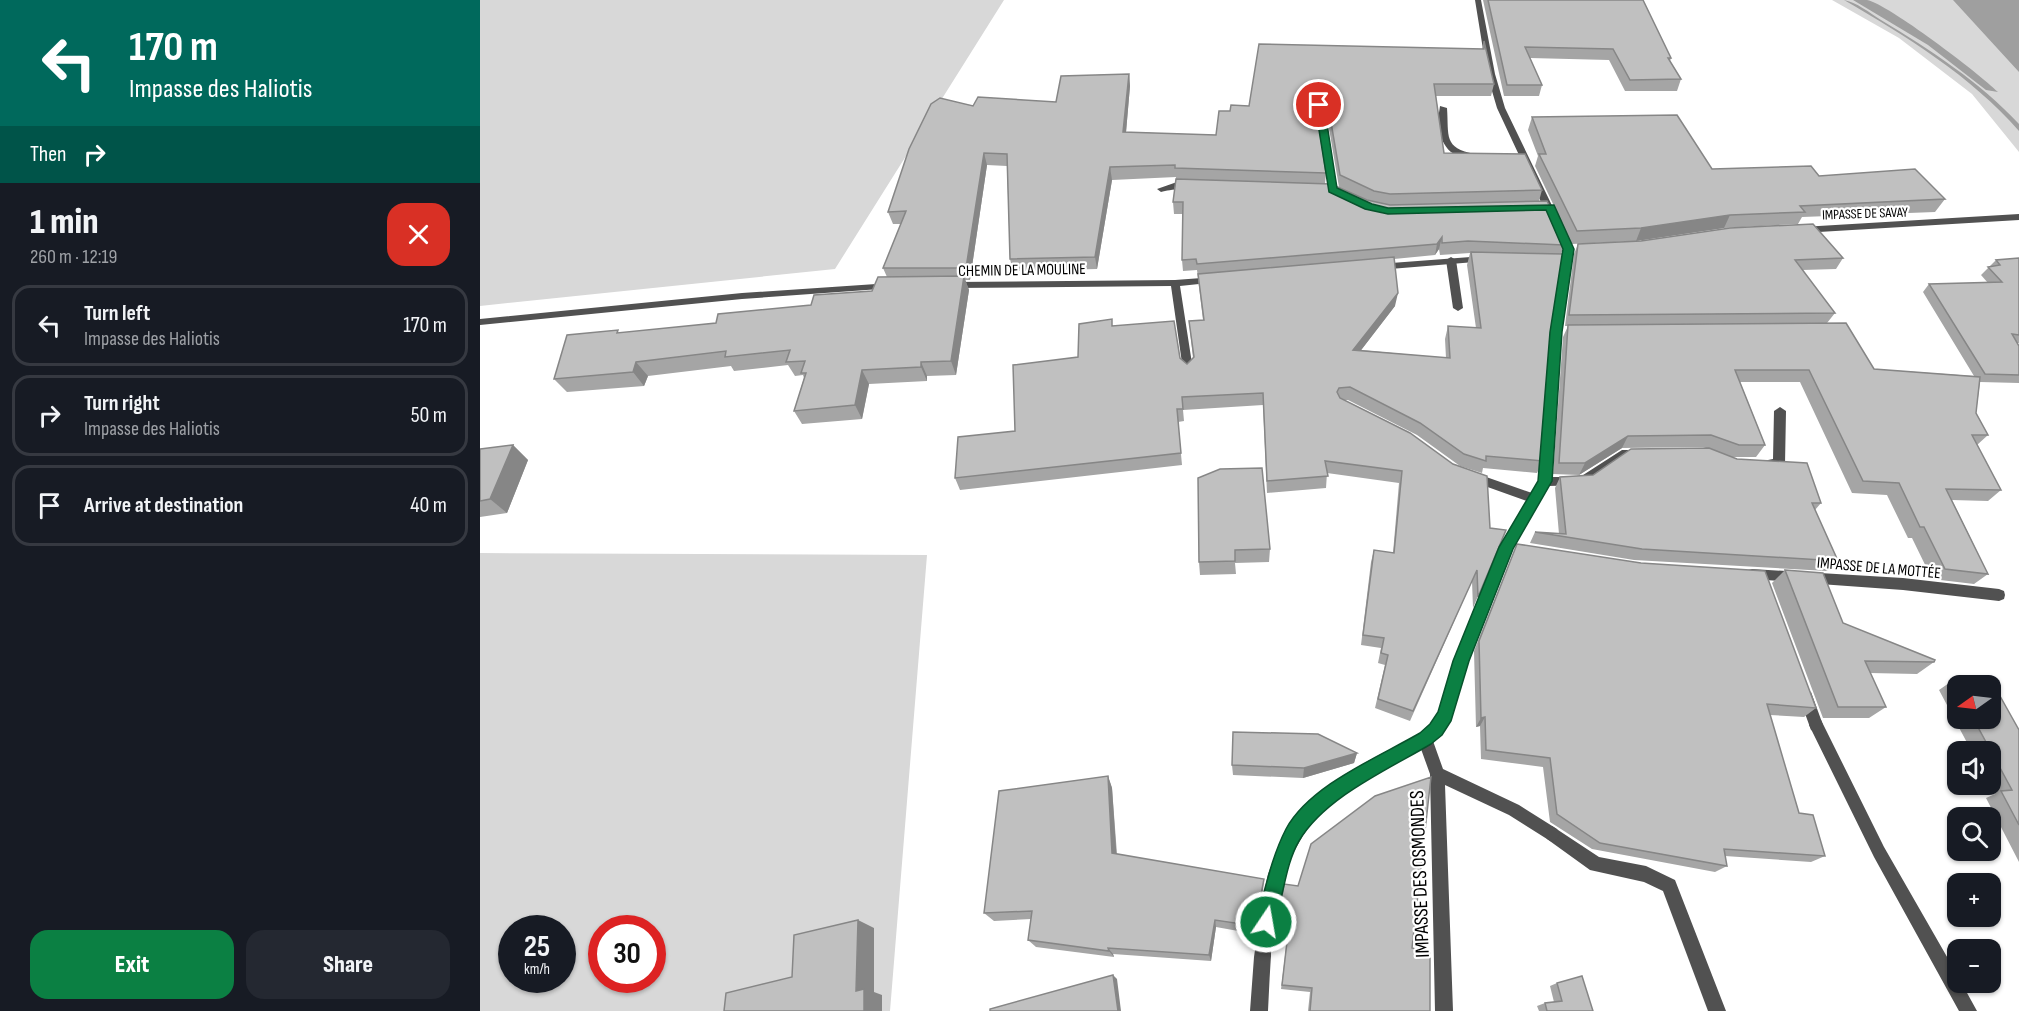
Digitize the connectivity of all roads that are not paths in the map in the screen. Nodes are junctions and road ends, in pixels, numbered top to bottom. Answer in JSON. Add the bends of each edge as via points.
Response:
{"nodes":[{"id":1,"x":1478,"y":0,"type":"edge"},
{"id":2,"x":1319,"y":105,"type":"edge"},
{"id":3,"x":1443,"y":108,"type":"dead end"},
{"id":4,"x":1482,"y":156,"type":"edge"},
{"id":5,"x":1514,"y":157,"type":"edge"},
{"id":6,"x":1524,"y":158,"type":"junction"},
{"id":7,"x":1199,"y":186,"type":"edge"},
{"id":8,"x":1161,"y":189,"type":"dead end"},
{"id":9,"x":1322,"y":190,"type":"edge"},
{"id":10,"x":1333,"y":190,"type":"junction"},
{"id":11,"x":1345,"y":194,"type":"edge"},
{"id":12,"x":1550,"y":207,"type":"junction"},
{"id":13,"x":1539,"y":208,"type":"edge"},
{"id":14,"x":2019,"y":217,"type":"edge"},
{"id":15,"x":1794,"y":230,"type":"edge"},
{"id":16,"x":1580,"y":248,"type":"edge"},
{"id":17,"x":1563,"y":257,"type":"junction"},
{"id":18,"x":1498,"y":259,"type":"edge"},
{"id":19,"x":1451,"y":260,"type":"junction"},
{"id":20,"x":1372,"y":267,"type":"edge"},
{"id":21,"x":1221,"y":279,"type":"edge"},
{"id":22,"x":1175,"y":283,"type":"junction"},
{"id":23,"x":942,"y":285,"type":"edge"},
{"id":24,"x":907,"y":286,"type":"edge"},
{"id":25,"x":1458,"y":308,"type":"dead end"},
{"id":26,"x":480,"y":322,"type":"edge"},
{"id":27,"x":1188,"y":370,"type":"edge"},
{"id":28,"x":1780,"y":411,"type":"dead end"},
{"id":29,"x":1645,"y":454,"type":"edge"},
{"id":30,"x":1759,"y":464,"type":"edge"},
{"id":31,"x":1465,"y":474,"type":"edge"},
{"id":32,"x":1545,"y":481,"type":"junction"},
{"id":33,"x":1536,"y":499,"type":"junction"},
{"id":34,"x":1737,"y":573,"type":"edge"},
{"id":35,"x":2000,"y":595,"type":"dead end"},
{"id":36,"x":1800,"y":682,"type":"edge"},
{"id":37,"x":1425,"y":739,"type":"junction"},
{"id":38,"x":1437,"y":774,"type":"junction"},
{"id":39,"x":1259,"y":1011,"type":"edge"},
{"id":40,"x":1444,"y":1011,"type":"edge"},
{"id":41,"x":1717,"y":1011,"type":"edge"},
{"id":42,"x":1968,"y":1011,"type":"edge"}],
"edges":[{"from":1,"to":6,"type":"street","via":[[1491,74]]},
{"from":2,"to":10,"type":"street"},
{"from":3,"to":4,"type":"street","via":[[1446,143],[1451,150],[1461,155]]},
{"from":5,"to":6,"type":"street"},
{"from":6,"to":12,"type":"street"},
{"from":7,"to":8,"type":"street"},
{"from":9,"to":10,"type":"street"},
{"from":10,"to":11,"type":"street"},
{"from":12,"to":13,"type":"street"},
{"from":12,"to":17,"type":"street"},
{"from":14,"to":15,"type":"street","name":"IMPASSE DE SAVAY"},
{"from":16,"to":17,"type":"street"},
{"from":17,"to":32,"type":"street","via":[[1562,332]]},
{"from":18,"to":19,"type":"street"},
{"from":19,"to":20,"type":"street"},
{"from":19,"to":25,"type":"street"},
{"from":21,"to":22,"type":"street","name":"CHEMIN DE LA MOULINE"},
{"from":22,"to":23,"type":"street","name":"CHEMIN DE LA MOULINE"},
{"from":22,"to":27,"type":"street"},
{"from":24,"to":26,"type":"street","via":[[742,296]]},
{"from":28,"to":30,"type":"street","via":[[1779,464]]},
{"from":29,"to":32,"type":"street","via":[[1622,454],[1582,482]]},
{"from":31,"to":33,"type":"street"},
{"from":32,"to":33,"type":"street"},
{"from":33,"to":37,"type":"street","via":[[1461,661],[1445,715]]},
{"from":34,"to":35,"type":"street","name":"IMPASSE DE LA MOTTÉE","via":[[1762,580],[1903,585]]},
{"from":36,"to":42,"type":"street","via":[[1816,725],[1879,852]]},
{"from":37,"to":38,"type":"street","name":"IMPASSE DES OSMONDES"},
{"from":37,"to":39,"type":"street","via":[[1332,793],[1293,835],[1273,888],[1266,922]]},
{"from":38,"to":40,"type":"street","name":"IMPASSE DES OSMONDES"},
{"from":38,"to":41,"type":"street","via":[[1514,810],[1596,864],[1646,874],[1669,886]]}]}
